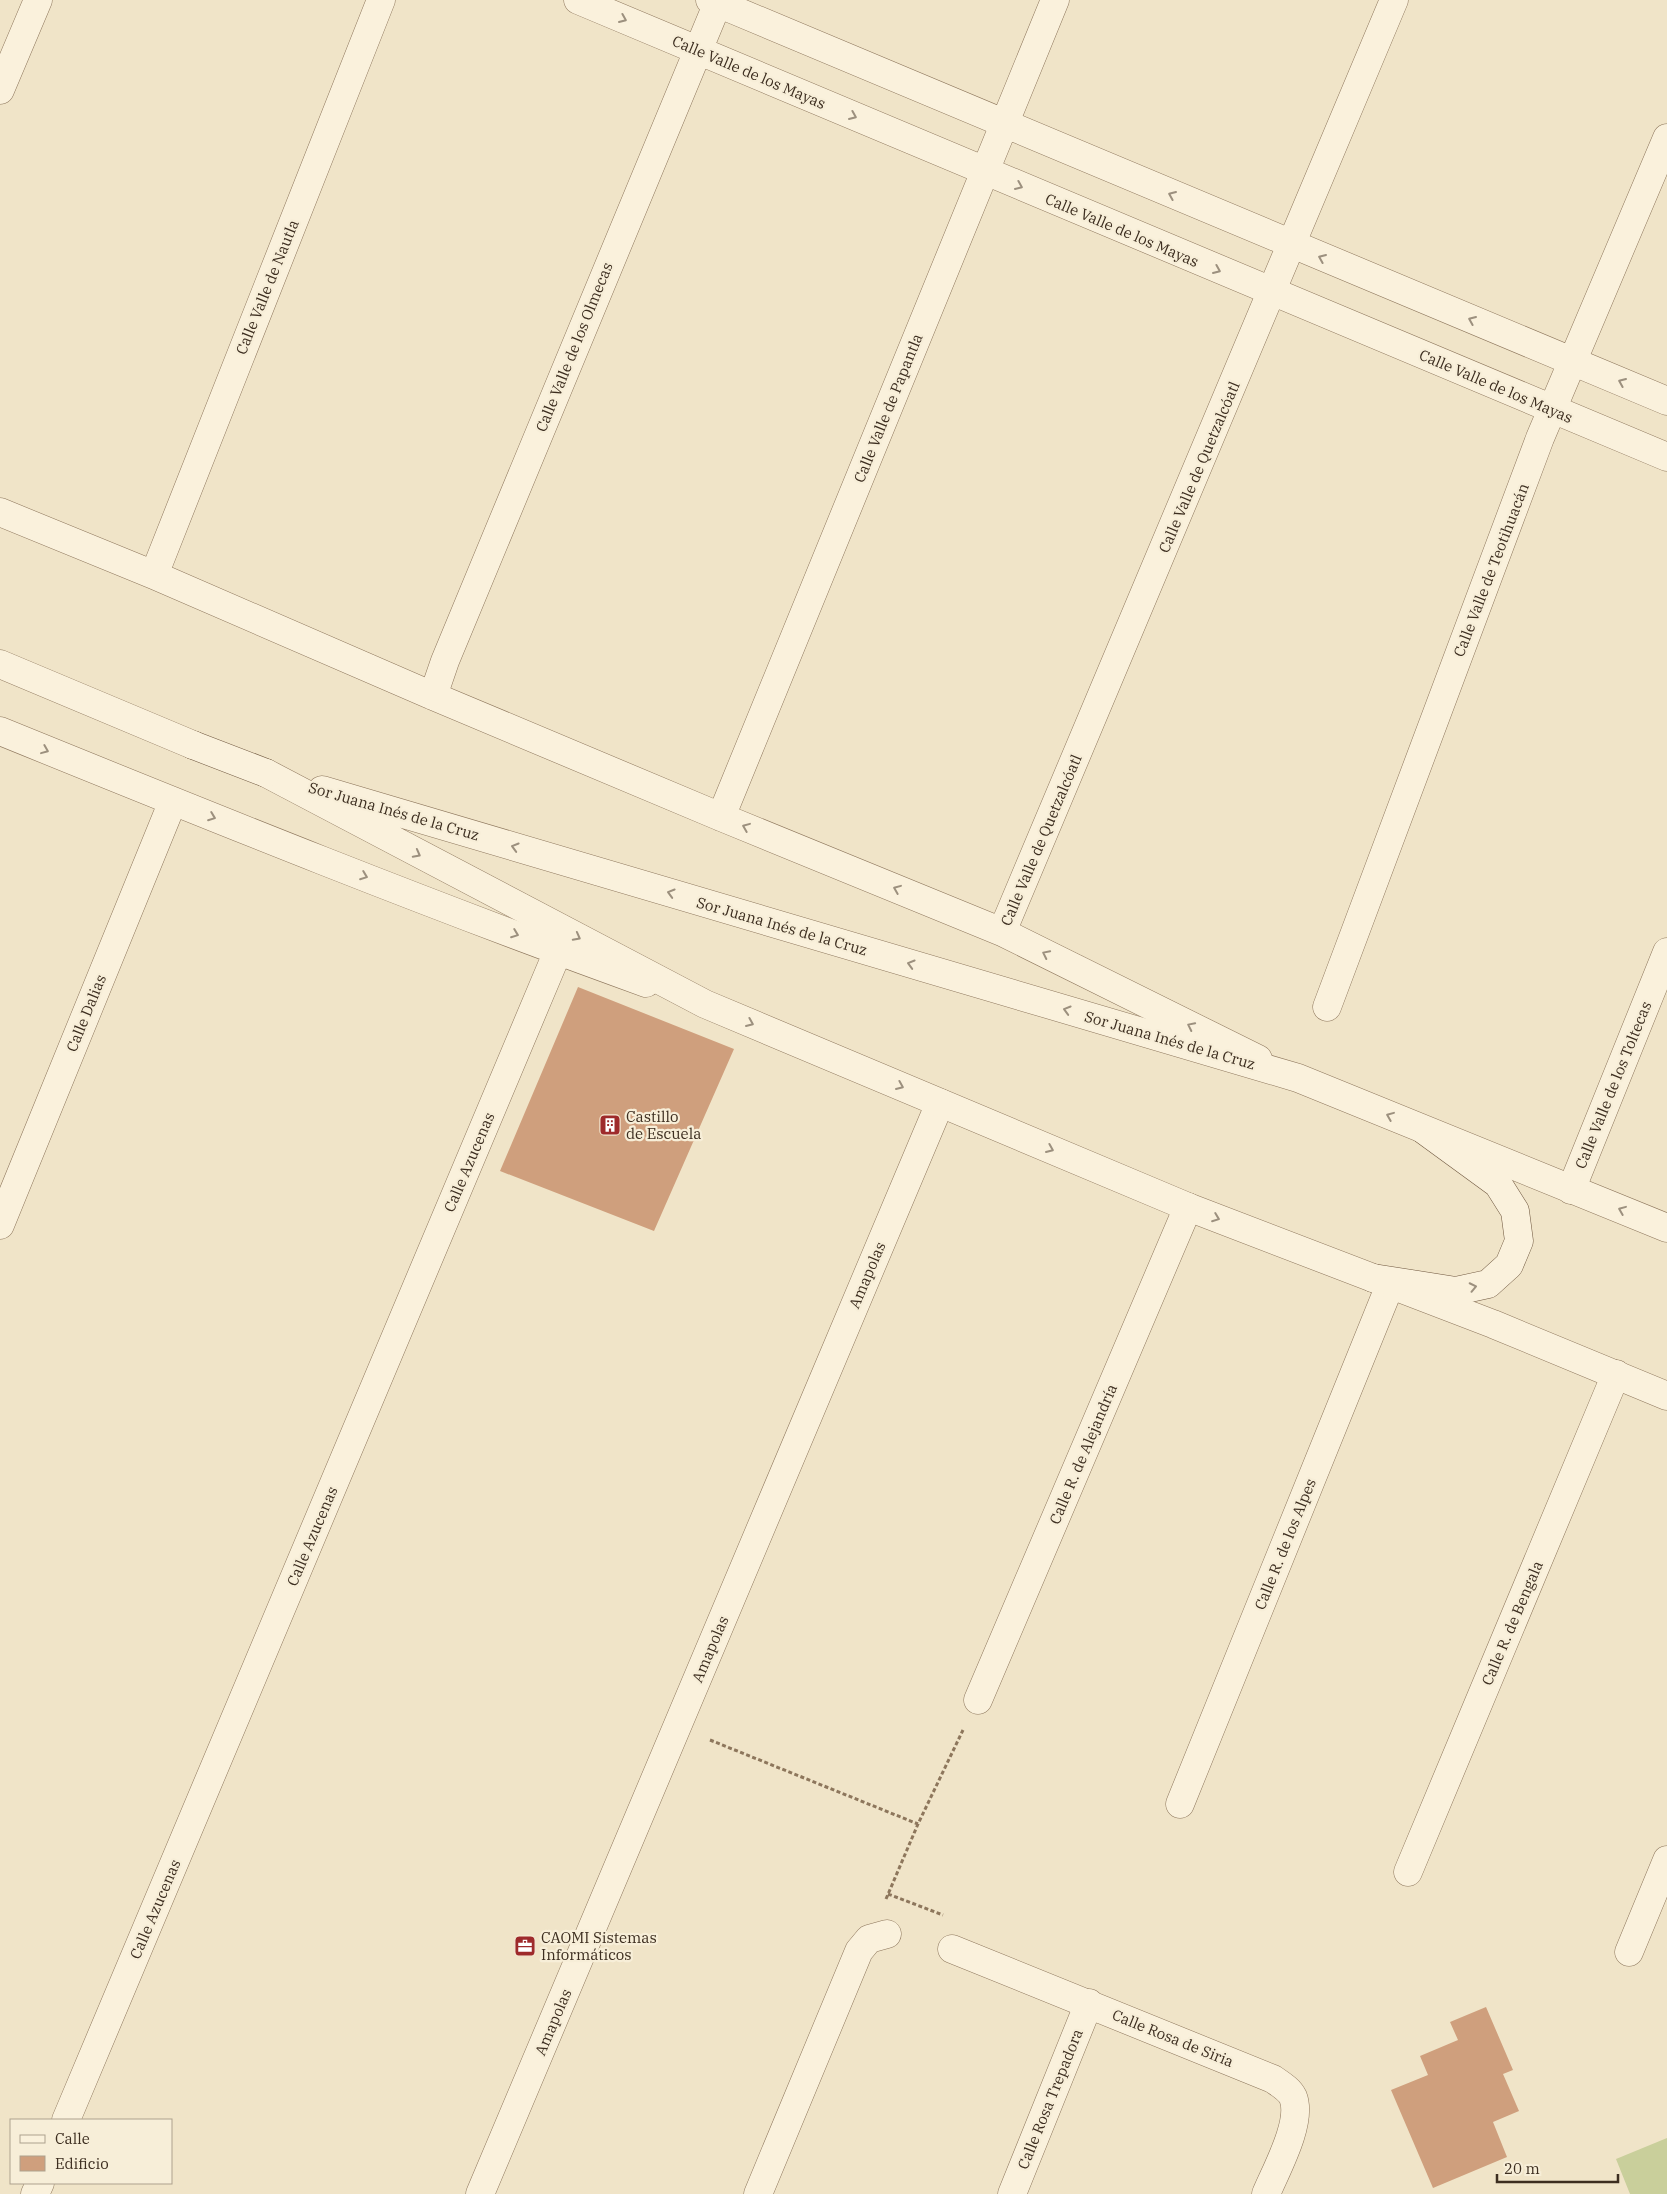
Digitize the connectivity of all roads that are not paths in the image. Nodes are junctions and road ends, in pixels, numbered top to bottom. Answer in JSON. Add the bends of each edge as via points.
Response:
{"nodes":[{"id":1,"x":38,"y":0,"type":"edge"},
{"id":2,"x":381,"y":0,"type":"edge"},
{"id":3,"x":578,"y":0,"type":"edge"},
{"id":4,"x":1055,"y":0,"type":"edge"},
{"id":5,"x":1394,"y":0,"type":"edge"},
{"id":6,"x":715,"y":1,"type":"edge"},
{"id":7,"x":697,"y":51,"type":"junction"},
{"id":8,"x":0,"y":90,"type":"edge"},
{"id":9,"x":1004,"y":124,"type":"junction"},
{"id":10,"x":1667,"y":138,"type":"edge"},
{"id":11,"x":984,"y":172,"type":"junction"},
{"id":12,"x":1292,"y":245,"type":"junction"},
{"id":13,"x":1272,"y":293,"type":"junction"},
{"id":14,"x":1572,"y":362,"type":"junction"},
{"id":15,"x":1667,"y":401,"type":"edge"},
{"id":16,"x":1552,"y":410,"type":"junction"},
{"id":17,"x":1667,"y":457,"type":"edge"},
{"id":18,"x":0,"y":512,"type":"edge"},
{"id":19,"x":154,"y":575,"type":"junction"},
{"id":20,"x":0,"y":664,"type":"edge"},
{"id":21,"x":433,"y":696,"type":"junction"},
{"id":22,"x":0,"y":731,"type":"edge"},
{"id":23,"x":266,"y":773,"type":"junction"},
{"id":24,"x":173,"y":801,"type":"junction"},
{"id":25,"x":721,"y":817,"type":"junction"},
{"id":26,"x":1002,"y":932,"type":"junction"},
{"id":27,"x":558,"y":951,"type":"junction"},
{"id":28,"x":1667,"y":952,"type":"edge"},
{"id":29,"x":705,"y":1004,"type":"junction"},
{"id":30,"x":1327,"y":1007,"type":"dead end"},
{"id":31,"x":1298,"y":1078,"type":"junction"},
{"id":32,"x":940,"y":1103,"type":"junction"},
{"id":33,"x":1424,"y":1130,"type":"junction"},
{"id":34,"x":1571,"y":1190,"type":"junction"},
{"id":35,"x":1188,"y":1207,"type":"junction"},
{"id":36,"x":0,"y":1225,"type":"edge"},
{"id":37,"x":1667,"y":1228,"type":"edge"},
{"id":38,"x":1382,"y":1281,"type":"junction"},
{"id":39,"x":1616,"y":1374,"type":"junction"},
{"id":40,"x":1667,"y":1396,"type":"edge"},
{"id":41,"x":978,"y":1700,"type":"road end"},
{"id":42,"x":1180,"y":1804,"type":"dead end"},
{"id":43,"x":1667,"y":1860,"type":"edge"},
{"id":44,"x":1408,"y":1872,"type":"dead end"},
{"id":45,"x":878,"y":1936,"type":"road end"},
{"id":46,"x":952,"y":1949,"type":"dead end"},
{"id":47,"x":1629,"y":1952,"type":"dead end"},
{"id":48,"x":1089,"y":2004,"type":"junction"},
{"id":49,"x":66,"y":2119,"type":"edge"},
{"id":50,"x":480,"y":2194,"type":"edge"},
{"id":51,"x":758,"y":2194,"type":"edge"},
{"id":52,"x":1012,"y":2194,"type":"edge"},
{"id":53,"x":1266,"y":2194,"type":"edge"}],
"edges":[{"from":1,"to":8,"type":"street"},
{"from":2,"to":19,"type":"street","name":"Calle Valle de Nautla"},
{"from":3,"to":7,"type":"street","name":"Calle Valle de los Mayas","one_way":true},
{"from":4,"to":9,"type":"street","name":"Calle Valle de Papantla"},
{"from":5,"to":12,"type":"street","name":"Calle Valle de Quetzalcóatl"},
{"from":6,"to":7,"type":"street","name":"Calle Valle de los Olmecas"},
{"from":6,"to":9,"type":"street"},
{"from":7,"to":11,"type":"street","name":"Calle Valle de los Mayas","one_way":true},
{"from":7,"to":21,"type":"street","name":"Calle Valle de los Olmecas"},
{"from":9,"to":11,"type":"street","name":"Calle Valle de Papantla"},
{"from":12,"to":9,"type":"street","one_way":true},
{"from":10,"to":14,"type":"street","name":"Calle Valle de Teotihuacán"},
{"from":11,"to":13,"type":"street","name":"Calle Valle de los Mayas","one_way":true},
{"from":11,"to":25,"type":"street","name":"Calle Valle de Papantla"},
{"from":12,"to":13,"type":"street","name":"Calle Valle de Quetzalcóatl"},
{"from":14,"to":12,"type":"street","one_way":true},
{"from":13,"to":16,"type":"street","name":"Calle Valle de los Mayas"},
{"from":13,"to":26,"type":"street","name":"Calle Valle de Quetzalcóatl"},
{"from":15,"to":14,"type":"street","one_way":true},
{"from":14,"to":16,"type":"street","name":"Calle Valle de Teotihuacán"},
{"from":16,"to":17,"type":"street","name":"Calle Valle de los Mayas"},
{"from":16,"to":30,"type":"street","name":"Calle Valle de Teotihuacán"},
{"from":18,"to":19,"type":"street"},
{"from":19,"to":21,"type":"street"},
{"from":20,"to":23,"type":"street","name":"Sor Juana Inés de la Cruz"},
{"from":21,"to":25,"type":"street"},
{"from":22,"to":24,"type":"street","one_way":true},
{"from":23,"to":29,"type":"street","name":"Sor Juana Inés de la Cruz","one_way":true},
{"from":31,"to":23,"type":"street","name":"Sor Juana Inés de la Cruz","one_way":true},
{"from":24,"to":27,"type":"street","one_way":true},
{"from":24,"to":36,"type":"street","name":"Calle Dalias"},
{"from":26,"to":25,"type":"street","one_way":true},
{"from":31,"to":26,"type":"street","one_way":true},
{"from":27,"to":29,"type":"street"},
{"from":27,"to":49,"type":"street","name":"Calle Azucenas"},
{"from":28,"to":34,"type":"street","name":"Calle Valle de los Toltecas"},
{"from":29,"to":32,"type":"street","one_way":true},
{"from":33,"to":31,"type":"street","one_way":true},
{"from":32,"to":35,"type":"street","one_way":true},
{"from":32,"to":50,"type":"street","name":"Amapolas"},
{"from":33,"to":34,"type":"street"},
{"from":38,"to":33,"type":"street","one_way":true,"via":[[1456,1291],[1488,1284],[1509,1265],[1519,1241],[1515,1210],[1498,1184]]},
{"from":37,"to":34,"type":"street","one_way":true},
{"from":35,"to":38,"type":"street","one_way":true},
{"from":35,"to":41,"type":"street","name":"Calle R. de Alejandría"},
{"from":38,"to":39,"type":"street"},
{"from":38,"to":42,"type":"street","name":"Calle R. de los Alpes"},
{"from":39,"to":40,"type":"street"},
{"from":39,"to":44,"type":"street","name":"Calle R. de Bengala"},
{"from":43,"to":47,"type":"street"},
{"from":45,"to":51,"type":"street","via":[[859,1951]]},
{"from":46,"to":48,"type":"street","name":"Calle Rosa de Siria"},
{"from":48,"to":52,"type":"street","name":"Calle Rosa Trepadora"},
{"from":48,"to":53,"type":"street","name":"Calle Rosa de Siria","via":[[1285,2086],[1293,2096],[1294,2124]]}]}
